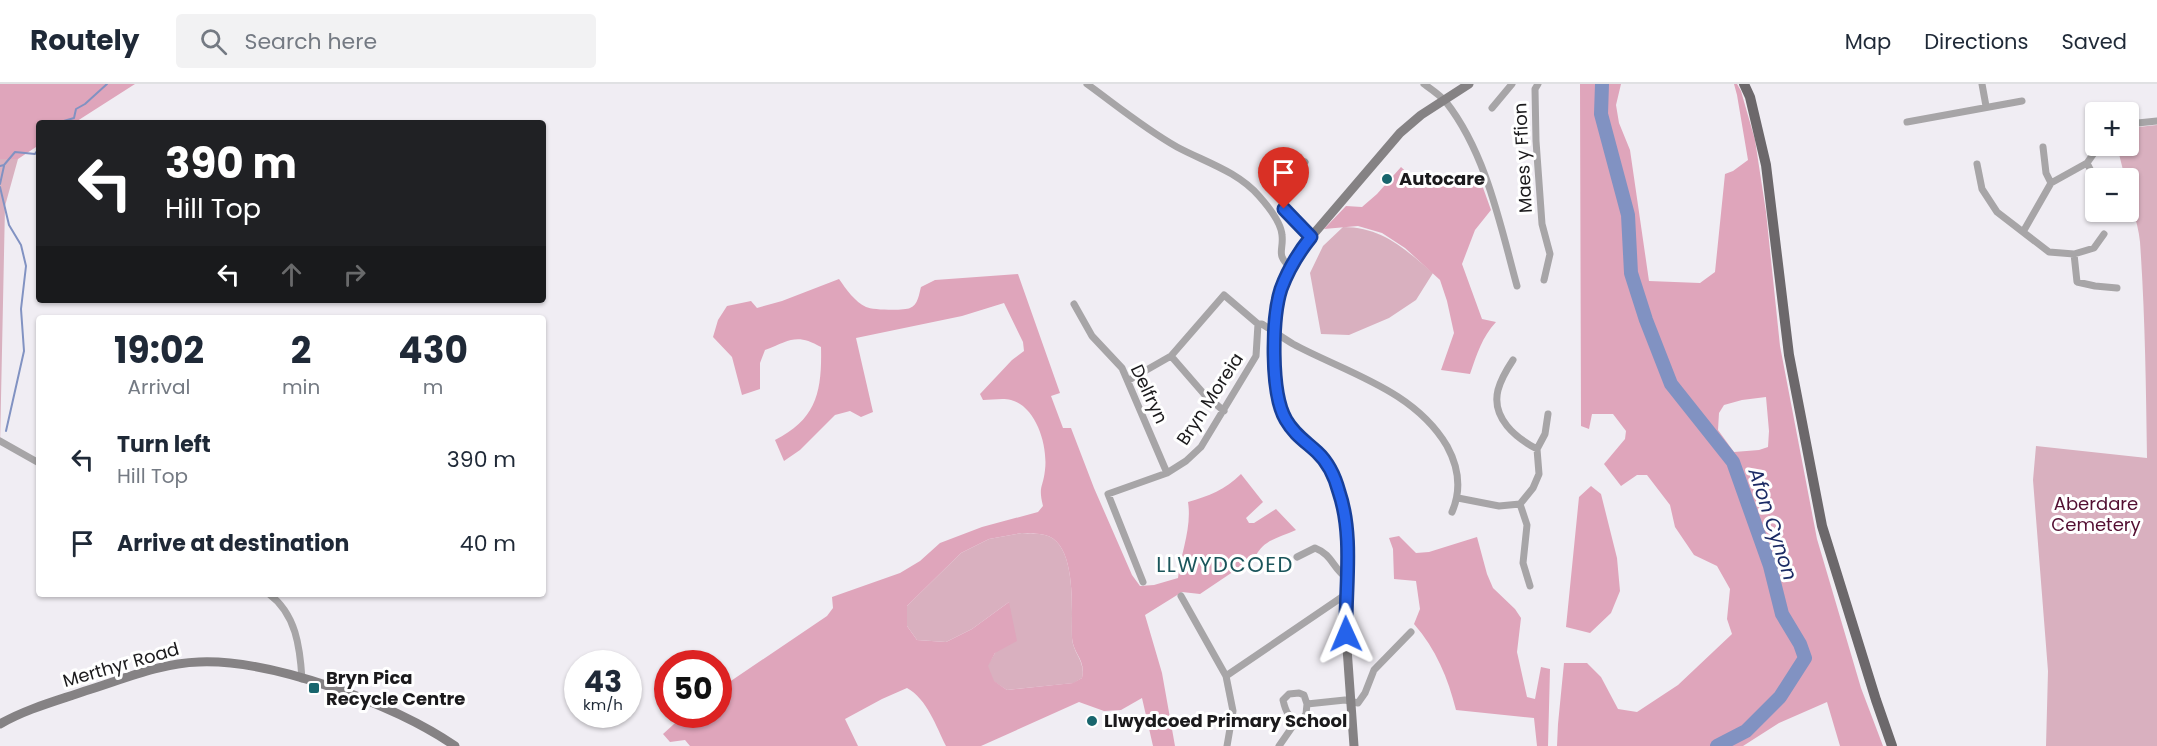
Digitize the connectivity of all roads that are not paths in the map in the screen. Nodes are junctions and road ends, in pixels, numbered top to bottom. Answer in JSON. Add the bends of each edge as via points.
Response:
{"nodes":[{"id":1,"x":1087,"y":84,"type":"edge"},
{"id":2,"x":1424,"y":84,"type":"edge"},
{"id":3,"x":1469,"y":84,"type":"edge"},
{"id":4,"x":1512,"y":84,"type":"edge"},
{"id":5,"x":1744,"y":84,"type":"edge"},
{"id":6,"x":1982,"y":84,"type":"edge"},
{"id":7,"x":1534,"y":86,"type":"edge"},
{"id":8,"x":1444,"y":100,"type":"junction"},
{"id":9,"x":2022,"y":101,"type":"dead end"},
{"id":10,"x":1986,"y":106,"type":"junction"},
{"id":11,"x":1492,"y":108,"type":"dead end"},
{"id":12,"x":2157,"y":121,"type":"edge"},
{"id":13,"x":1907,"y":122,"type":"dead end"},
{"id":14,"x":2139,"y":123,"type":"edge"},
{"id":15,"x":2043,"y":147,"type":"dead end"},
{"id":16,"x":2092,"y":156,"type":"edge"},
{"id":17,"x":1305,"y":162,"type":"dead end"},
{"id":18,"x":2087,"y":163,"type":"junction"},
{"id":19,"x":1977,"y":164,"type":"dead end"},
{"id":20,"x":2090,"y":168,"type":"edge"},
{"id":21,"x":2051,"y":183,"type":"junction"},
{"id":22,"x":2023,"y":232,"type":"junction"},
{"id":23,"x":2104,"y":234,"type":"dead end"},
{"id":24,"x":1311,"y":237,"type":"junction"},
{"id":25,"x":2074,"y":254,"type":"junction"},
{"id":26,"x":1291,"y":268,"type":"junction"},
{"id":27,"x":1544,"y":280,"type":"dead end"},
{"id":28,"x":1516,"y":286,"type":"dead end"},
{"id":29,"x":2117,"y":288,"type":"dead end"},
{"id":30,"x":1074,"y":304,"type":"dead end"},
{"id":31,"x":1258,"y":324,"type":"junction"},
{"id":32,"x":1275,"y":332,"type":"junction"},
{"id":33,"x":1171,"y":356,"type":"junction"},
{"id":34,"x":1513,"y":360,"type":"dead end"},
{"id":35,"x":1129,"y":380,"type":"junction"},
{"id":36,"x":1224,"y":411,"type":"junction"},
{"id":37,"x":1548,"y":414,"type":"dead end"},
{"id":38,"x":0,"y":441,"type":"edge"},
{"id":39,"x":1537,"y":449,"type":"junction"},
{"id":40,"x":36,"y":461,"type":"edge"},
{"id":41,"x":1167,"y":473,"type":"junction"},
{"id":42,"x":1458,"y":498,"type":"junction"},
{"id":43,"x":1520,"y":504,"type":"junction"},
{"id":44,"x":1452,"y":512,"type":"dead end"},
{"id":45,"x":1297,"y":557,"type":"dead end"},
{"id":46,"x":1347,"y":578,"type":"junction"},
{"id":47,"x":1143,"y":582,"type":"dead end"},
{"id":48,"x":1530,"y":586,"type":"dead end"},
{"id":49,"x":1345,"y":595,"type":"junction"},
{"id":50,"x":1181,"y":596,"type":"dead end"},
{"id":51,"x":273,"y":597,"type":"edge"},
{"id":52,"x":1411,"y":632,"type":"dead end"},
{"id":53,"x":1226,"y":676,"type":"junction"},
{"id":54,"x":302,"y":679,"type":"junction"},
{"id":55,"x":1351,"y":703,"type":"junction"},
{"id":56,"x":1307,"y":704,"type":"junction"},
{"id":57,"x":1297,"y":720,"type":"junction"},
{"id":58,"x":0,"y":724,"type":"edge"},
{"id":59,"x":455,"y":746,"type":"edge"},
{"id":60,"x":1227,"y":746,"type":"edge"},
{"id":61,"x":1279,"y":746,"type":"edge"},
{"id":62,"x":1354,"y":746,"type":"edge"},
{"id":63,"x":1892,"y":746,"type":"edge"}],
"edges":[{"from":1,"to":26,"type":"street","via":[[1176,146],[1241,178],[1279,225],[1282,261]]},
{"from":2,"to":8,"type":"street"},
{"from":3,"to":8,"type":"main road"},
{"from":4,"to":11,"type":"street","name":"Maes y Ffion"},
{"from":5,"to":63,"type":"main road","via":[[1766,165],[1789,355],[1822,525]]},
{"from":6,"to":10,"type":"street"},
{"from":7,"to":27,"type":"street","name":"Maes y Ffion","via":[[1542,224],[1550,254]]},
{"from":8,"to":24,"type":"main road","via":[[1400,133]]},
{"from":8,"to":28,"type":"street","via":[[1482,167]]},
{"from":9,"to":10,"type":"street"},
{"from":10,"to":13,"type":"street"},
{"from":12,"to":14,"type":"street"},
{"from":15,"to":21,"type":"street"},
{"from":16,"to":18,"type":"street"},
{"from":17,"to":24,"type":"street","via":[[1295,172],[1284,209]]},
{"from":18,"to":20,"type":"street"},
{"from":18,"to":21,"type":"street"},
{"from":19,"to":22,"type":"street","via":[[1982,189],[1997,212]]},
{"from":21,"to":22,"type":"street"},
{"from":22,"to":25,"type":"street","via":[[2049,252]]},
{"from":23,"to":25,"type":"street","via":[[2094,248]]},
{"from":24,"to":26,"type":"main road"},
{"from":25,"to":29,"type":"street","via":[[2077,282]]},
{"from":26,"to":32,"type":"main road","via":[[1281,290]]},
{"from":30,"to":35,"type":"street","name":"Delfryn","via":[[1092,336]]},
{"from":31,"to":32,"type":"street"},
{"from":31,"to":33,"type":"street","via":[[1224,295]]},
{"from":31,"to":36,"type":"street","name":"Bryn Moreia","via":[[1256,356]]},
{"from":32,"to":42,"type":"street","via":[[1395,394],[1422,416],[1450,452],[1459,482]]},
{"from":32,"to":46,"type":"main road","via":[[1274,364],[1284,418],[1333,472],[1341,496]]},
{"from":33,"to":35,"type":"street"},
{"from":33,"to":36,"type":"street"},
{"from":34,"to":39,"type":"street","via":[[1497,391],[1497,402],[1510,432]]},
{"from":35,"to":41,"type":"street","name":"Delfryn"},
{"from":36,"to":41,"type":"street","name":"Bryn Moreia","via":[[1201,447]]},
{"from":37,"to":39,"type":"street","via":[[1545,434]]},
{"from":38,"to":40,"type":"street"},
{"from":39,"to":43,"type":"street","via":[[1536,482]]},
{"from":41,"to":47,"type":"street","name":"Bryn Moreia","via":[[1108,494]]},
{"from":42,"to":43,"type":"street","via":[[1499,506]]},
{"from":42,"to":44,"type":"street"},
{"from":43,"to":48,"type":"street","via":[[1527,525],[1523,563]]},
{"from":45,"to":46,"type":"street","via":[[1314,548],[1324,552]]},
{"from":46,"to":49,"type":"main road"},
{"from":49,"to":53,"type":"street"},
{"from":49,"to":55,"type":"main road"},
{"from":50,"to":53,"type":"street"},
{"from":51,"to":54,"type":"street","via":[[282,603],[294,627]]},
{"from":52,"to":55,"type":"street","via":[[1374,670],[1358,703]]},
{"from":53,"to":60,"type":"street","via":[[1233,711]]},
{"from":54,"to":58,"type":"main road","name":"Merthyr Road","via":[[228,663],[194,662],[138,674],[49,703]]},
{"from":54,"to":59,"type":"main road","name":"Merthyr Road","via":[[380,705]]},
{"from":55,"to":56,"type":"street","via":[[1345,700]]},
{"from":55,"to":62,"type":"main road"},
{"from":56,"to":57,"type":"street","via":[[1306,714]]},
{"from":56,"to":57,"type":"street","via":[[1299,693],[1289,694],[1283,700],[1286,712]]},
{"from":57,"to":61,"type":"street"}]}
